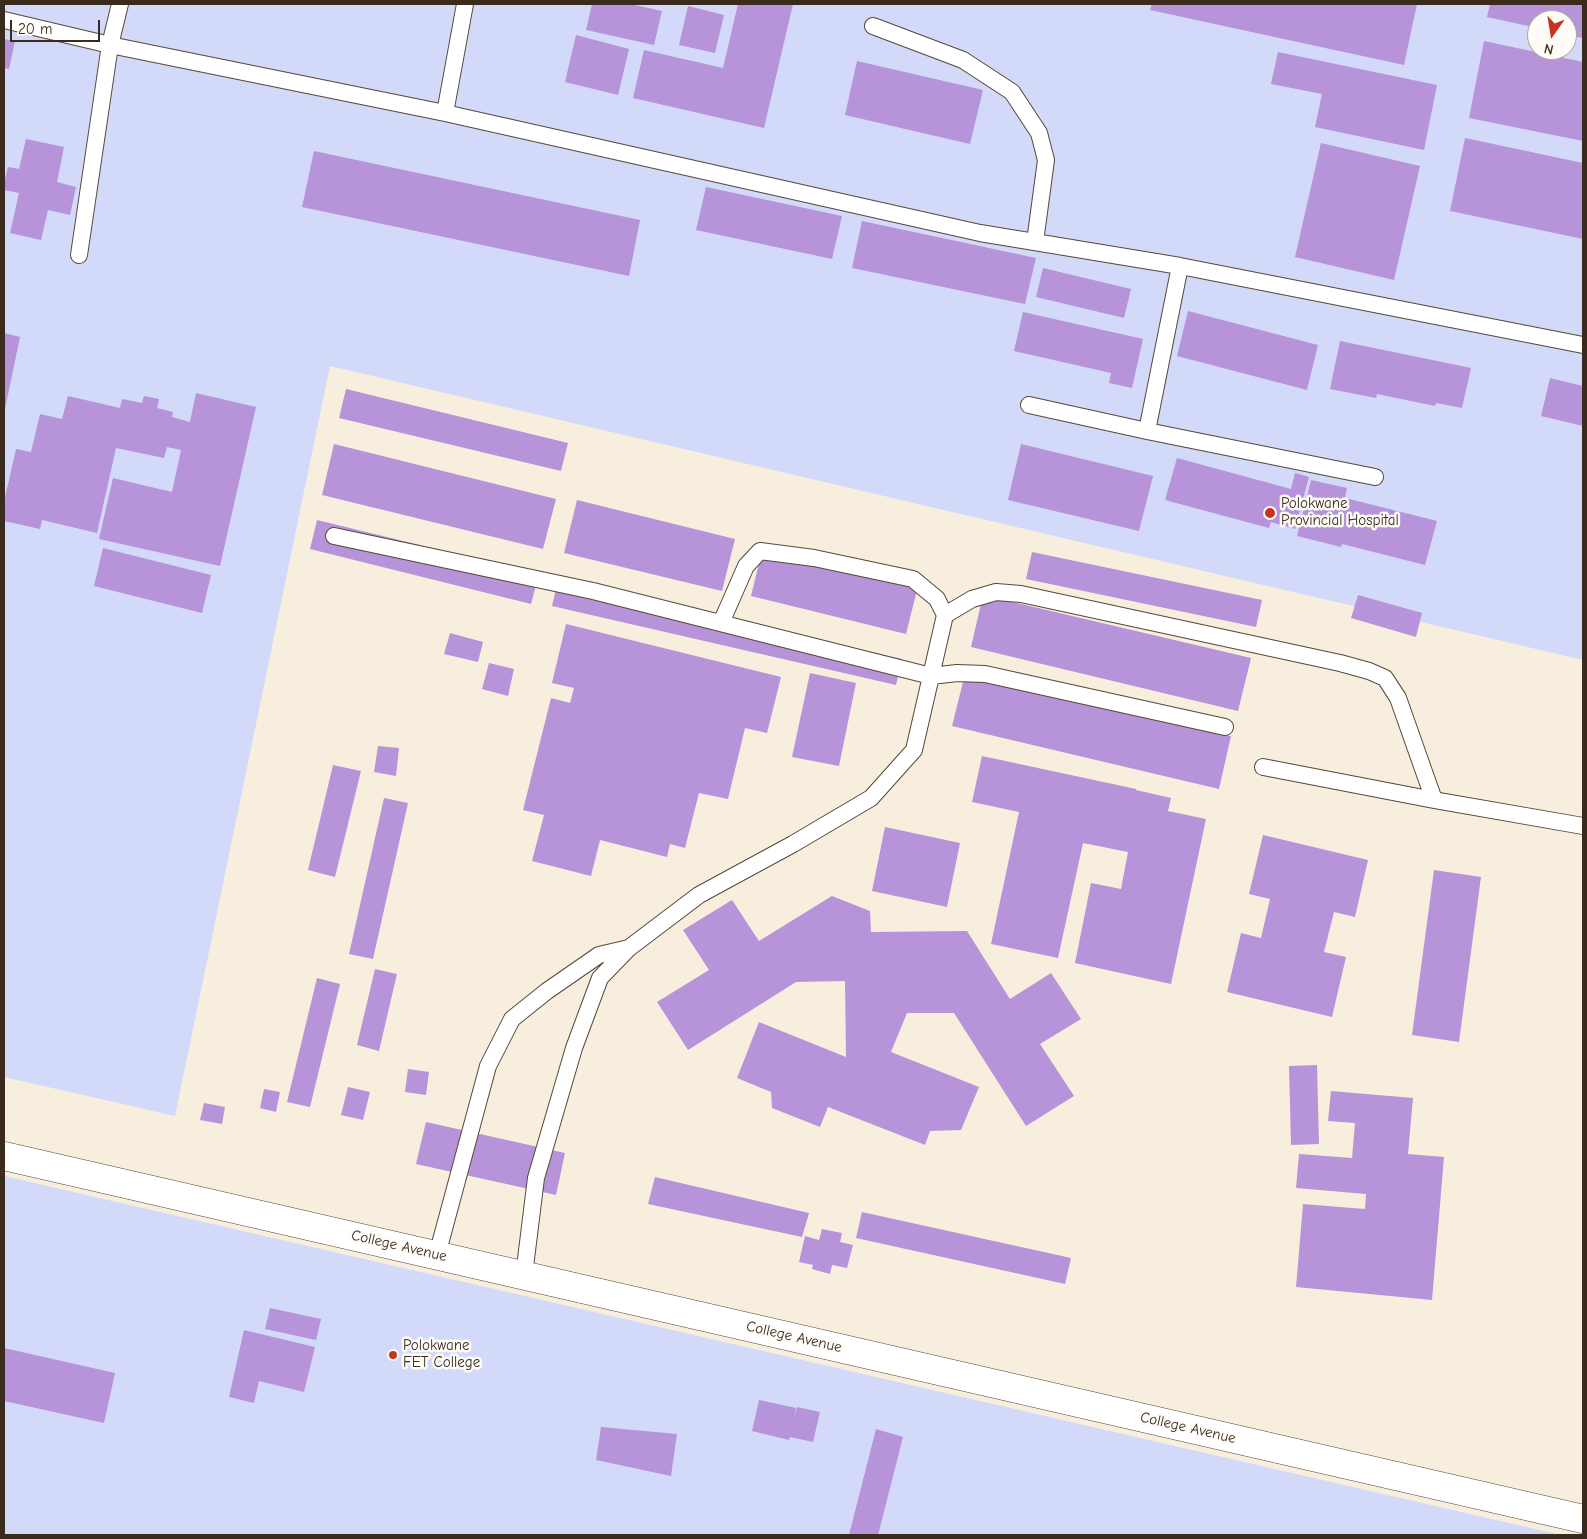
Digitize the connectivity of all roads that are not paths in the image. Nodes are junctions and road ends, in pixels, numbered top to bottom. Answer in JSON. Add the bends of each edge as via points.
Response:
{"nodes":[{"id":1,"x":120,"y":4,"type":"edge"},
{"id":2,"x":465,"y":4,"type":"edge"},
{"id":3,"x":4,"y":20,"type":"edge"},
{"id":4,"x":873,"y":26,"type":"dead end"},
{"id":5,"x":110,"y":45,"type":"junction"},
{"id":6,"x":445,"y":113,"type":"junction"},
{"id":7,"x":1035,"y":242,"type":"junction"},
{"id":8,"x":78,"y":256,"type":"dead end"},
{"id":9,"x":1180,"y":266,"type":"junction"},
{"id":10,"x":1583,"y":345,"type":"edge"},
{"id":11,"x":1029,"y":405,"type":"dead end"},
{"id":12,"x":1147,"y":431,"type":"junction"},
{"id":13,"x":1375,"y":477,"type":"dead end"},
{"id":14,"x":334,"y":536,"type":"dead end"},
{"id":15,"x":945,"y":615,"type":"junction"},
{"id":16,"x":721,"y":623,"type":"junction"},
{"id":17,"x":931,"y":676,"type":"junction"},
{"id":18,"x":1225,"y":727,"type":"dead end"},
{"id":19,"x":1263,"y":767,"type":"dead end"},
{"id":20,"x":1434,"y":800,"type":"junction"},
{"id":21,"x":1583,"y":826,"type":"edge"},
{"id":22,"x":629,"y":948,"type":"junction"},
{"id":23,"x":4,"y":1156,"type":"edge"},
{"id":24,"x":437,"y":1255,"type":"junction"},
{"id":25,"x":524,"y":1275,"type":"junction"},
{"id":26,"x":1583,"y":1519,"type":"edge"}],
"edges":[{"from":1,"to":5,"type":"lane"},
{"from":2,"to":6,"type":"lane"},
{"from":3,"to":5,"type":"lane"},
{"from":4,"to":7,"type":"lane","via":[[963,60],[1012,92],[1039,133],[1046,160]]},
{"from":5,"to":6,"type":"lane"},
{"from":5,"to":8,"type":"lane"},
{"from":6,"to":7,"type":"lane","via":[[971,231]]},
{"from":7,"to":9,"type":"lane"},
{"from":9,"to":10,"type":"lane"},
{"from":9,"to":12,"type":"lane"},
{"from":11,"to":12,"type":"lane"},
{"from":12,"to":13,"type":"lane"},
{"from":14,"to":16,"type":"lane","via":[[593,591]]},
{"from":15,"to":16,"type":"lane","via":[[937,599],[913,580],[814,558],[760,551],[746,566]]},
{"from":15,"to":17,"type":"lane"},
{"from":15,"to":20,"type":"lane","via":[[972,599],[996,592],[1021,594],[1369,671],[1385,678],[1398,698]]},
{"from":16,"to":17,"type":"lane"},
{"from":17,"to":18,"type":"lane","via":[[985,674]]},
{"from":17,"to":22,"type":"lane","via":[[914,750],[871,798],[699,894]]},
{"from":19,"to":20,"type":"lane"},
{"from":20,"to":21,"type":"lane"},
{"from":22,"to":24,"type":"lane","via":[[599,955],[512,1019],[488,1066]]},
{"from":22,"to":25,"type":"lane","via":[[600,978],[574,1048],[536,1178]]},
{"from":23,"to":24,"type":"street","name":"College Avenue"},
{"from":24,"to":25,"type":"street","name":"College Avenue"},
{"from":25,"to":26,"type":"street","name":"College Avenue"}]}
